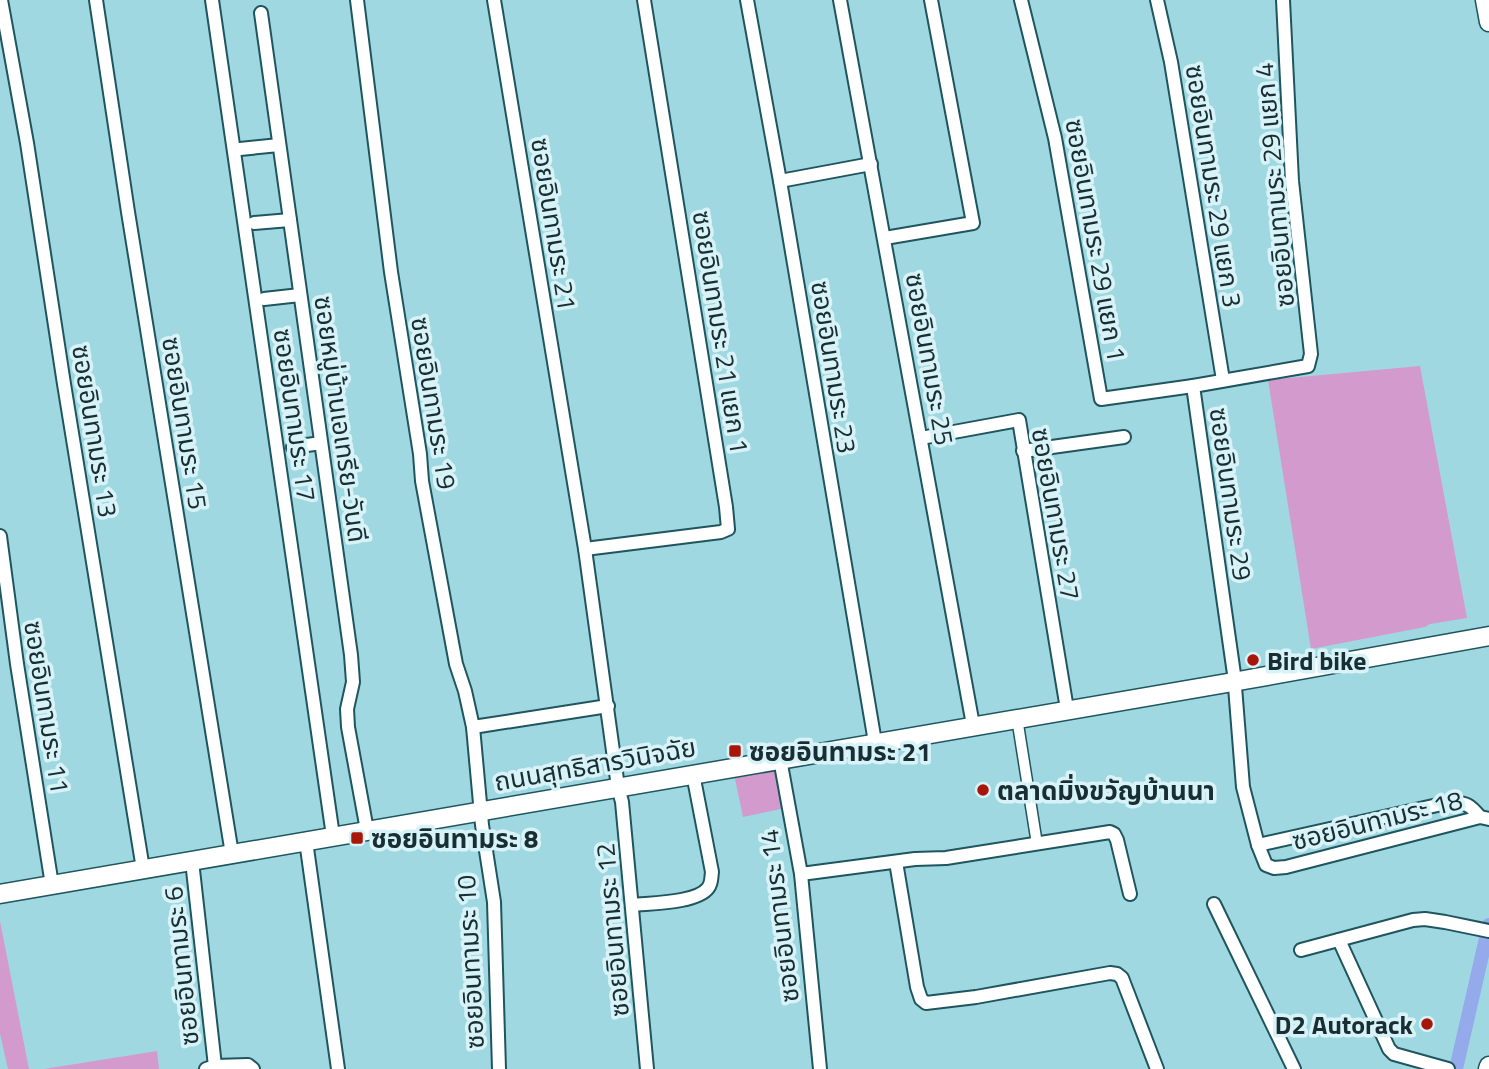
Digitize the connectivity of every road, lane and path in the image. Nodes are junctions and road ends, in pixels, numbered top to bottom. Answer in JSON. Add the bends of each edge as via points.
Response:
{"nodes":[{"id":1,"x":1,"y":0,"type":"edge"},
{"id":2,"x":96,"y":0,"type":"edge"},
{"id":3,"x":212,"y":0,"type":"edge"},
{"id":4,"x":357,"y":0,"type":"edge"},
{"id":5,"x":494,"y":0,"type":"edge"},
{"id":6,"x":644,"y":0,"type":"edge"},
{"id":7,"x":747,"y":0,"type":"edge"},
{"id":8,"x":840,"y":0,"type":"edge"},
{"id":9,"x":931,"y":0,"type":"edge"},
{"id":10,"x":1021,"y":0,"type":"edge"},
{"id":11,"x":1157,"y":0,"type":"edge"},
{"id":12,"x":1283,"y":0,"type":"edge"},
{"id":13,"x":1485,"y":0,"type":"edge"},
{"id":14,"x":261,"y":13,"type":"dead end"},
{"id":15,"x":1489,"y":22,"type":"edge"},
{"id":16,"x":279,"y":145,"type":"junction"},
{"id":17,"x":240,"y":149,"type":"dead end"},
{"id":18,"x":871,"y":164,"type":"junction"},
{"id":19,"x":780,"y":181,"type":"junction"},
{"id":20,"x":290,"y":220,"type":"junction"},
{"id":21,"x":254,"y":223,"type":"dead end"},
{"id":22,"x":885,"y":238,"type":"junction"},
{"id":23,"x":300,"y":295,"type":"junction"},
{"id":24,"x":264,"y":299,"type":"dead end"},
{"id":25,"x":1308,"y":366,"type":"joint"},
{"id":26,"x":1223,"y":380,"type":"junction"},
{"id":27,"x":1193,"y":386,"type":"junction"},
{"id":28,"x":1124,"y":437,"type":"dead end"},
{"id":29,"x":921,"y":438,"type":"junction"},
{"id":30,"x":321,"y":443,"type":"junction"},
{"id":31,"x":293,"y":447,"type":"dead end"},
{"id":32,"x":1023,"y":451,"type":"junction"},
{"id":33,"x":0,"y":536,"type":"edge"},
{"id":34,"x":584,"y":549,"type":"junction"},
{"id":35,"x":1489,"y":636,"type":"edge"},
{"id":36,"x":1233,"y":682,"type":"junction"},
{"id":37,"x":607,"y":706,"type":"junction"},
{"id":38,"x":1067,"y":709,"type":"junction"},
{"id":39,"x":1017,"y":718,"type":"junction"},
{"id":40,"x":973,"y":726,"type":"junction"},
{"id":41,"x":473,"y":727,"type":"junction"},
{"id":42,"x":875,"y":743,"type":"junction"},
{"id":43,"x":780,"y":759,"type":"junction"},
{"id":44,"x":693,"y":774,"type":"junction"},
{"id":45,"x":618,"y":787,"type":"junction"},
{"id":46,"x":481,"y":811,"type":"junction"},
{"id":47,"x":1485,"y":818,"type":"edge"},
{"id":48,"x":367,"y":830,"type":"junction"},
{"id":49,"x":333,"y":836,"type":"junction"},
{"id":50,"x":306,"y":841,"type":"junction"},
{"id":51,"x":1037,"y":844,"type":"junction"},
{"id":52,"x":1258,"y":845,"type":"junction"},
{"id":53,"x":232,"y":853,"type":"junction"},
{"id":54,"x":192,"y":860,"type":"junction"},
{"id":55,"x":896,"y":862,"type":"junction"},
{"id":56,"x":143,"y":869,"type":"junction"},
{"id":57,"x":801,"y":874,"type":"junction"},
{"id":58,"x":52,"y":885,"type":"junction"},
{"id":59,"x":0,"y":894,"type":"edge"},
{"id":60,"x":1130,"y":894,"type":"dead end"},
{"id":61,"x":1214,"y":904,"type":"dead end"},
{"id":62,"x":633,"y":905,"type":"junction"},
{"id":63,"x":1489,"y":931,"type":"edge"},
{"id":64,"x":1339,"y":940,"type":"junction"},
{"id":65,"x":1301,"y":950,"type":"dead end"},
{"id":66,"x":211,"y":1068,"type":"edge"},
{"id":67,"x":253,"y":1069,"type":"edge"},
{"id":68,"x":338,"y":1069,"type":"edge"},
{"id":69,"x":499,"y":1069,"type":"edge"},
{"id":70,"x":648,"y":1069,"type":"edge"},
{"id":71,"x":820,"y":1069,"type":"edge"},
{"id":72,"x":1157,"y":1069,"type":"edge"},
{"id":73,"x":1294,"y":1069,"type":"edge"},
{"id":74,"x":1447,"y":1069,"type":"edge"}],
"edges":[{"from":1,"to":56,"type":"street","name":"ซอยอินทามระ 13"},
{"from":2,"to":53,"type":"street","name":"ซอยอินทามระ 15"},
{"from":3,"to":49,"type":"street","name":"ซอยอินทามระ 17"},
{"from":4,"to":41,"type":"street","name":"ซอยอินทามระ 19","via":[[422,481],[456,664]]},
{"from":5,"to":34,"type":"street","name":"ซอยอินทามระ 21"},
{"from":6,"to":34,"type":"street","name":"ซอยอินทามระ 21 แยก 1","via":[[728,529]]},
{"from":7,"to":19,"type":"street","name":"ซอยอินทามระ 23"},
{"from":8,"to":18,"type":"street","name":"ซอยอินทามระ 25"},
{"from":9,"to":22,"type":"street","via":[[974,223]]},
{"from":10,"to":27,"type":"street","name":"ซอยอินทามระ 29 แยก 1","via":[[1055,138],[1101,399]]},
{"from":11,"to":26,"type":"street","name":"ซอยอินทามระ 29 แยก 3"},
{"from":12,"to":25,"type":"street","name":"ซอยอินทามระ 29 แยก 4","via":[[1292,181],[1311,354]]},
{"from":13,"to":15,"type":"main road"},
{"from":14,"to":16,"type":"street","name":"ซอยหมู่บ้านเอเทรีย-วันดี"},
{"from":16,"to":17,"type":"street"},
{"from":16,"to":20,"type":"street","name":"ซอยหมู่บ้านเอเทรีย-วันดี"},
{"from":18,"to":19,"type":"street"},
{"from":18,"to":22,"type":"street","name":"ซอยอินทามระ 25"},
{"from":19,"to":42,"type":"street","name":"ซอยอินทามระ 23"},
{"from":20,"to":21,"type":"street"},
{"from":20,"to":23,"type":"street","name":"ซอยหมู่บ้านเอเทรีย-วันดี"},
{"from":22,"to":29,"type":"street","name":"ซอยอินทามระ 25"},
{"from":23,"to":24,"type":"street"},
{"from":23,"to":30,"type":"street","name":"ซอยหมู่บ้านเอเทรีย-วันดี"},
{"from":25,"to":26,"type":"street","name":"ซอยอินทามระ 29"},
{"from":26,"to":27,"type":"street","name":"ซอยอินทามระ 29"},
{"from":27,"to":36,"type":"street","name":"ซอยอินทามระ 29"},
{"from":28,"to":32,"type":"street"},
{"from":29,"to":32,"type":"street","name":"ซอยอินทามระ 27","via":[[1019,420]]},
{"from":29,"to":40,"type":"street","name":"ซอยอินทามระ 25"},
{"from":30,"to":31,"type":"street"},
{"from":30,"to":48,"type":"street","name":"ซอยหมู่บ้านเอเทรีย-วันดี","via":[[353,670],[348,727]]},
{"from":32,"to":38,"type":"street","name":"ซอยอินทามระ 27"},
{"from":33,"to":58,"type":"street","name":"ซอยอินทามระ 11"},
{"from":34,"to":37,"type":"street","name":"ซอยอินทามระ 21"},
{"from":35,"to":36,"type":"main road","name":"ถนนสุทธิสารวินิจฉัย"},
{"from":36,"to":38,"type":"main road","name":"ถนนสุทธิสารวินิจฉัย"},
{"from":36,"to":52,"type":"street","name":"ซอยอินทามระ 18","via":[[1242,786]]},
{"from":37,"to":41,"type":"street"},
{"from":37,"to":45,"type":"street","name":"ซอยอินทามระ 21"},
{"from":38,"to":39,"type":"main road","name":"ถนนสุทธิสารวินิจฉัย"},
{"from":39,"to":40,"type":"main road","name":"ถนนสุทธิสารวินิจฉัย"},
{"from":39,"to":51,"type":"street"},
{"from":40,"to":42,"type":"main road","name":"ถนนสุทธิสารวินิจฉัย"},
{"from":41,"to":46,"type":"street","name":"ซอยอินทามระ 19"},
{"from":42,"to":43,"type":"main road","name":"ถนนสุทธิสารวินิจฉัย"},
{"from":43,"to":44,"type":"main road","name":"ถนนสุทธิสารวินิจฉัย"},
{"from":43,"to":57,"type":"street","name":"ซอยอินทามระ 14"},
{"from":44,"to":45,"type":"main road","name":"ถนนสุทธิสารวินิจฉัย"},
{"from":44,"to":62,"type":"street","via":[[711,885],[693,898]]},
{"from":45,"to":46,"type":"main road","name":"ถนนสุทธิสารวินิจฉัย"},
{"from":45,"to":62,"type":"street","name":"ซอยอินทามระ 12"},
{"from":46,"to":48,"type":"main road","name":"ถนนสุทธิสารวินิจฉัย"},
{"from":46,"to":69,"type":"street","name":"ซอยอินทามระ 10","via":[[494,902]]},
{"from":47,"to":52,"type":"street","name":"ซอยอินทามระ 18","via":[[1470,806],[1451,802]]},
{"from":47,"to":52,"type":"street","name":"ซอยอินทามระ 18","via":[[1286,867],[1266,865]]},
{"from":48,"to":49,"type":"main road","name":"ถนนสุทธิสารวินิจฉัย"},
{"from":49,"to":50,"type":"main road","name":"ถนนสุทธิสารวินิจฉัย"},
{"from":50,"to":53,"type":"main road","name":"ถนนสุทธิสารวินิจฉัย"},
{"from":50,"to":68,"type":"street"},
{"from":51,"to":55,"type":"street"},
{"from":51,"to":60,"type":"street","via":[[1114,834]]},
{"from":53,"to":54,"type":"main road","name":"ถนนสุทธิสารวินิจฉัย"},
{"from":54,"to":56,"type":"main road","name":"ถนนสุทธิสารวินิจฉัย"},
{"from":54,"to":66,"type":"street","name":"ซอยอินทามระ 6"},
{"from":55,"to":57,"type":"street"},
{"from":55,"to":72,"type":"street","via":[[921,999],[926,1003],[1117,974],[1129,993]]},
{"from":56,"to":58,"type":"main road","name":"ถนนสุทธิสารวินิจฉัย"},
{"from":57,"to":71,"type":"street","name":"ซอยอินทามระ 14"},
{"from":58,"to":59,"type":"main road","name":"ถนนสุทธิสารวินิจฉัย"},
{"from":61,"to":73,"type":"street"},
{"from":62,"to":70,"type":"street","name":"ซอยอินทามระ 12"},
{"from":63,"to":64,"type":"street","via":[[1425,919]]},
{"from":64,"to":65,"type":"street"},
{"from":64,"to":74,"type":"street","via":[[1389,1049]]},
{"from":66,"to":67,"type":"street","name":"ซอยอินทามระ 6","via":[[248,1065]]}]}
